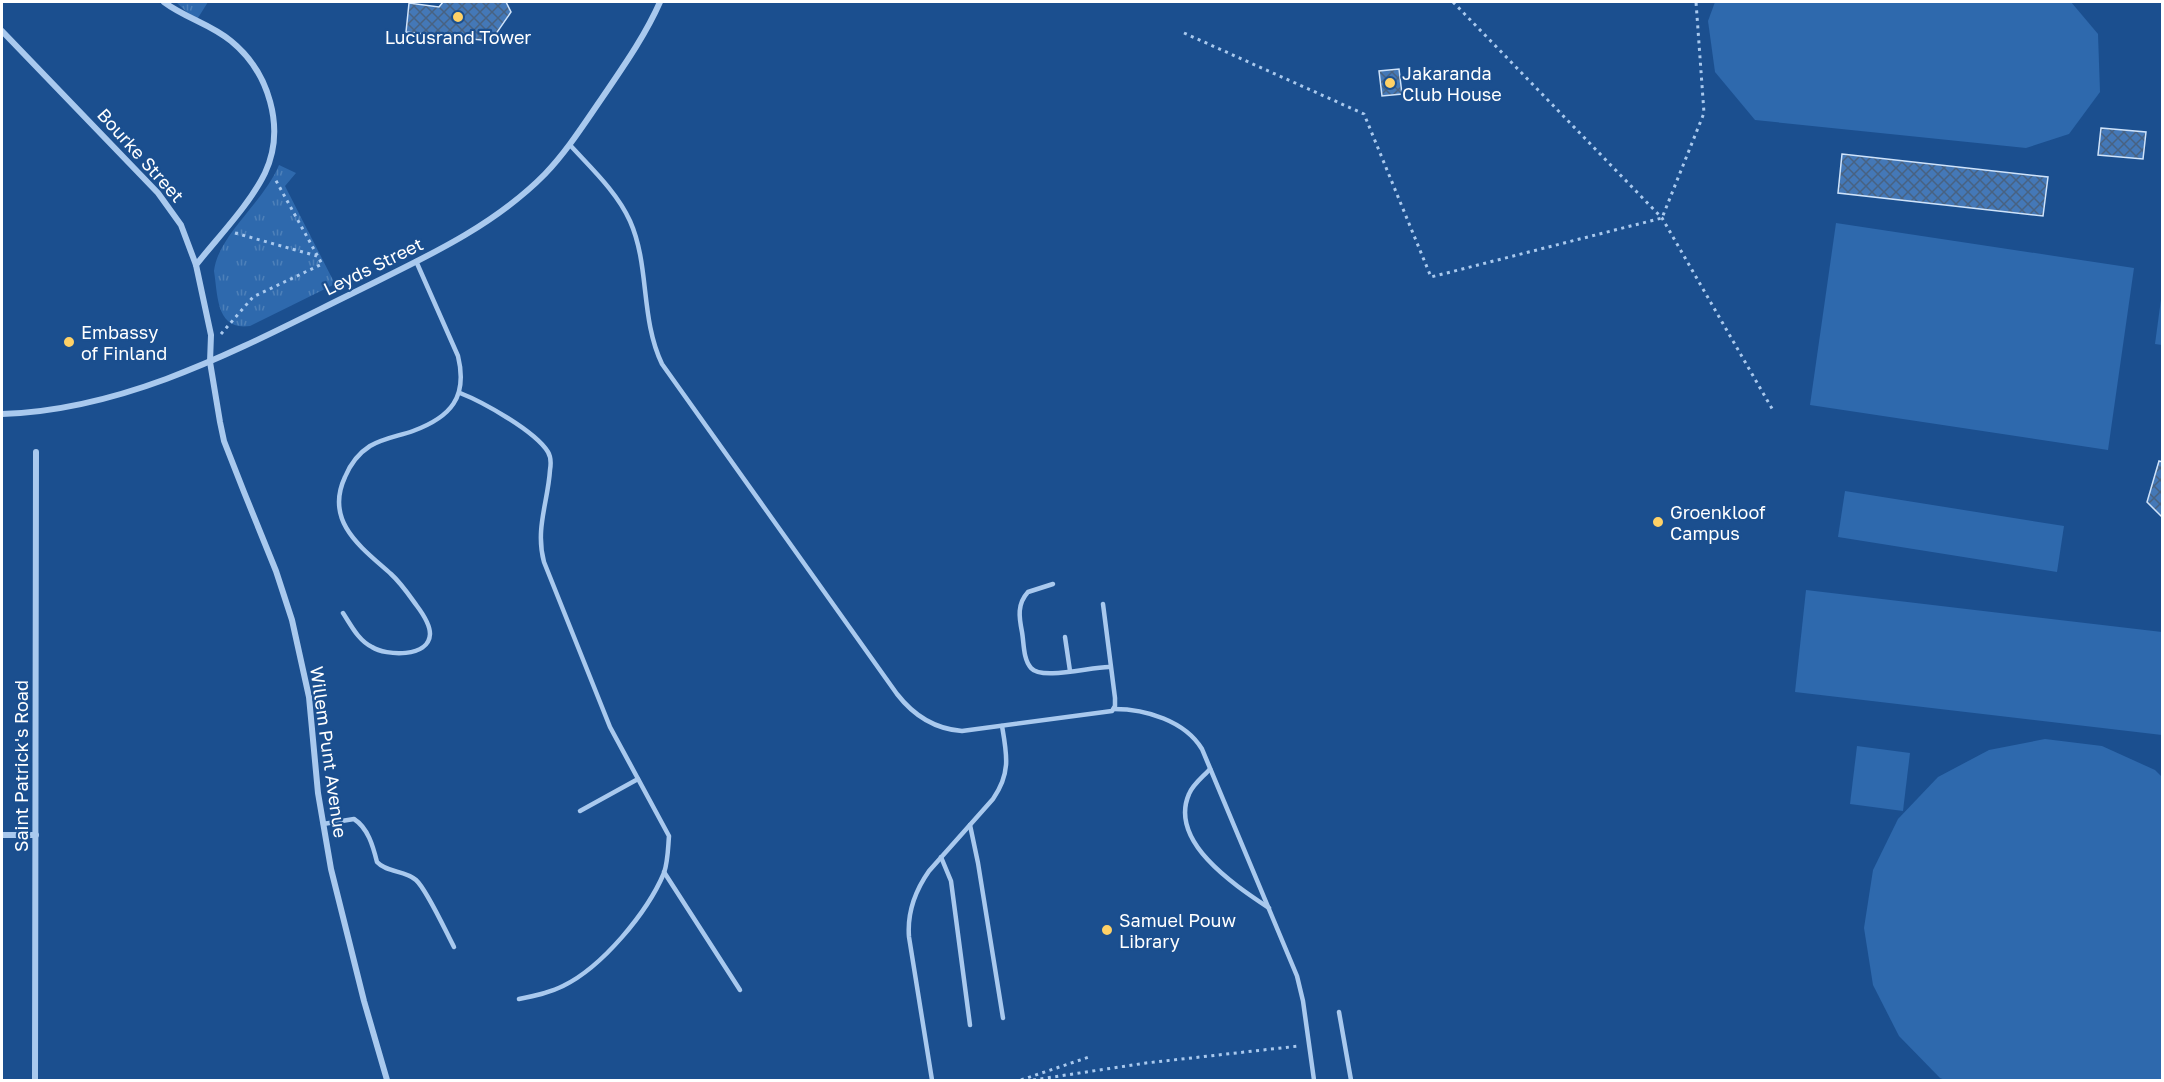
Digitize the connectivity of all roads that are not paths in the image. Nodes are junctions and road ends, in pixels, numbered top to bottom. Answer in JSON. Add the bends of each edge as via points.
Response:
{"nodes":[{"id":1,"x":164,"y":2,"type":"edge"},
{"id":2,"x":660,"y":2,"type":"edge"},
{"id":3,"x":2,"y":31,"type":"edge"},
{"id":4,"x":570,"y":145,"type":"junction"},
{"id":5,"x":416,"y":261,"type":"junction"},
{"id":6,"x":196,"y":265,"type":"junction"},
{"id":7,"x":210,"y":362,"type":"junction"},
{"id":8,"x":460,"y":393,"type":"junction"},
{"id":9,"x":2,"y":414,"type":"edge"},
{"id":10,"x":36,"y":452,"type":"dead end"},
{"id":11,"x":1053,"y":584,"type":"dead end"},
{"id":12,"x":1103,"y":604,"type":"dead end"},
{"id":13,"x":343,"y":613,"type":"dead end"},
{"id":14,"x":1065,"y":637,"type":"dead end"},
{"id":15,"x":1110,"y":667,"type":"junction"},
{"id":16,"x":1070,"y":671,"type":"junction"},
{"id":17,"x":1114,"y":709,"type":"junction"},
{"id":18,"x":1002,"y":726,"type":"junction"},
{"id":19,"x":1210,"y":769,"type":"junction"},
{"id":20,"x":638,"y":779,"type":"junction"},
{"id":21,"x":580,"y":811,"type":"dead end"},
{"id":22,"x":323,"y":824,"type":"junction"},
{"id":23,"x":970,"y":825,"type":"junction"},
{"id":24,"x":36,"y":835,"type":"junction"},
{"id":25,"x":2,"y":836,"type":"edge"},
{"id":26,"x":941,"y":857,"type":"junction"},
{"id":27,"x":664,"y":872,"type":"junction"},
{"id":28,"x":1270,"y":908,"type":"junction"},
{"id":29,"x":454,"y":947,"type":"dead end"},
{"id":30,"x":740,"y":990,"type":"dead end"},
{"id":31,"x":519,"y":999,"type":"dead end"},
{"id":32,"x":1339,"y":1012,"type":"dead end"},
{"id":33,"x":1003,"y":1018,"type":"dead end"},
{"id":34,"x":970,"y":1025,"type":"dead end"},
{"id":35,"x":35,"y":1080,"type":"edge"},
{"id":36,"x":387,"y":1080,"type":"edge"},
{"id":37,"x":932,"y":1080,"type":"edge"},
{"id":38,"x":1314,"y":1080,"type":"edge"},
{"id":39,"x":1351,"y":1080,"type":"edge"}],
"edges":[{"from":1,"to":6,"type":"street","via":[[230,39],[242,51],[270,98],[274,123],[268,165],[258,185]]},
{"from":2,"to":4,"type":"street","name":"Leyds Street","via":[[635,49]]},
{"from":3,"to":6,"type":"street","name":"Bourke Street","via":[[158,193],[181,225]]},
{"from":4,"to":5,"type":"street","name":"Leyds Street","via":[[512,203]]},
{"from":4,"to":18,"type":"lane","via":[[616,198],[630,222],[651,335],[662,364],[904,703],[926,721],[948,729]]},
{"from":5,"to":7,"type":"street","name":"Leyds Street"},
{"from":5,"to":8,"type":"lane","via":[[458,356]]},
{"from":6,"to":7,"type":"street","name":"Bourke Street","via":[[211,334]]},
{"from":7,"to":9,"type":"street","name":"Leyds Street","via":[[98,401],[47,411]]},
{"from":7,"to":22,"type":"street","name":"Willem Punt Avenue","via":[[224,441],[292,620],[309,697]]},
{"from":8,"to":13,"type":"lane","via":[[440,418],[364,450],[347,472],[339,499],[346,530],[418,606],[428,626],[428,641],[422,648],[407,653],[375,649],[359,638]]},
{"from":8,"to":20,"type":"lane","via":[[505,416],[548,452],[551,468],[539,538],[544,562],[610,727]]},
{"from":10,"to":24,"type":"street","name":"Saint Patrick's Road"},
{"from":11,"to":16,"type":"lane","via":[[1028,592],[1020,606],[1027,660],[1038,673]]},
{"from":12,"to":15,"type":"lane"},
{"from":14,"to":16,"type":"lane"},
{"from":15,"to":16,"type":"lane"},
{"from":15,"to":17,"type":"lane"},
{"from":17,"to":18,"type":"lane"},
{"from":17,"to":19,"type":"lane","via":[[1142,711],[1184,729],[1198,743]]},
{"from":18,"to":23,"type":"lane","via":[[1005,779]]},
{"from":19,"to":28,"type":"lane"},
{"from":19,"to":28,"type":"lane","via":[[1188,798],[1191,837],[1224,876]]},
{"from":20,"to":21,"type":"lane"},
{"from":20,"to":27,"type":"lane","via":[[669,836]]},
{"from":22,"to":29,"type":"lane","via":[[354,819],[360,824],[377,862],[416,880]]},
{"from":22,"to":36,"type":"street","name":"Willem Punt Avenue","via":[[338,899]]},
{"from":23,"to":26,"type":"lane"},
{"from":23,"to":33,"type":"lane"},
{"from":24,"to":25,"type":"street"},
{"from":24,"to":35,"type":"street","name":"Saint Patrick's Road"},
{"from":26,"to":34,"type":"lane","via":[[951,881]]},
{"from":26,"to":37,"type":"lane","via":[[922,880],[908,920]]},
{"from":27,"to":30,"type":"lane"},
{"from":27,"to":31,"type":"lane","via":[[632,927],[599,960],[565,985]]},
{"from":28,"to":38,"type":"lane","via":[[1297,976]]},
{"from":32,"to":39,"type":"lane"}]}
